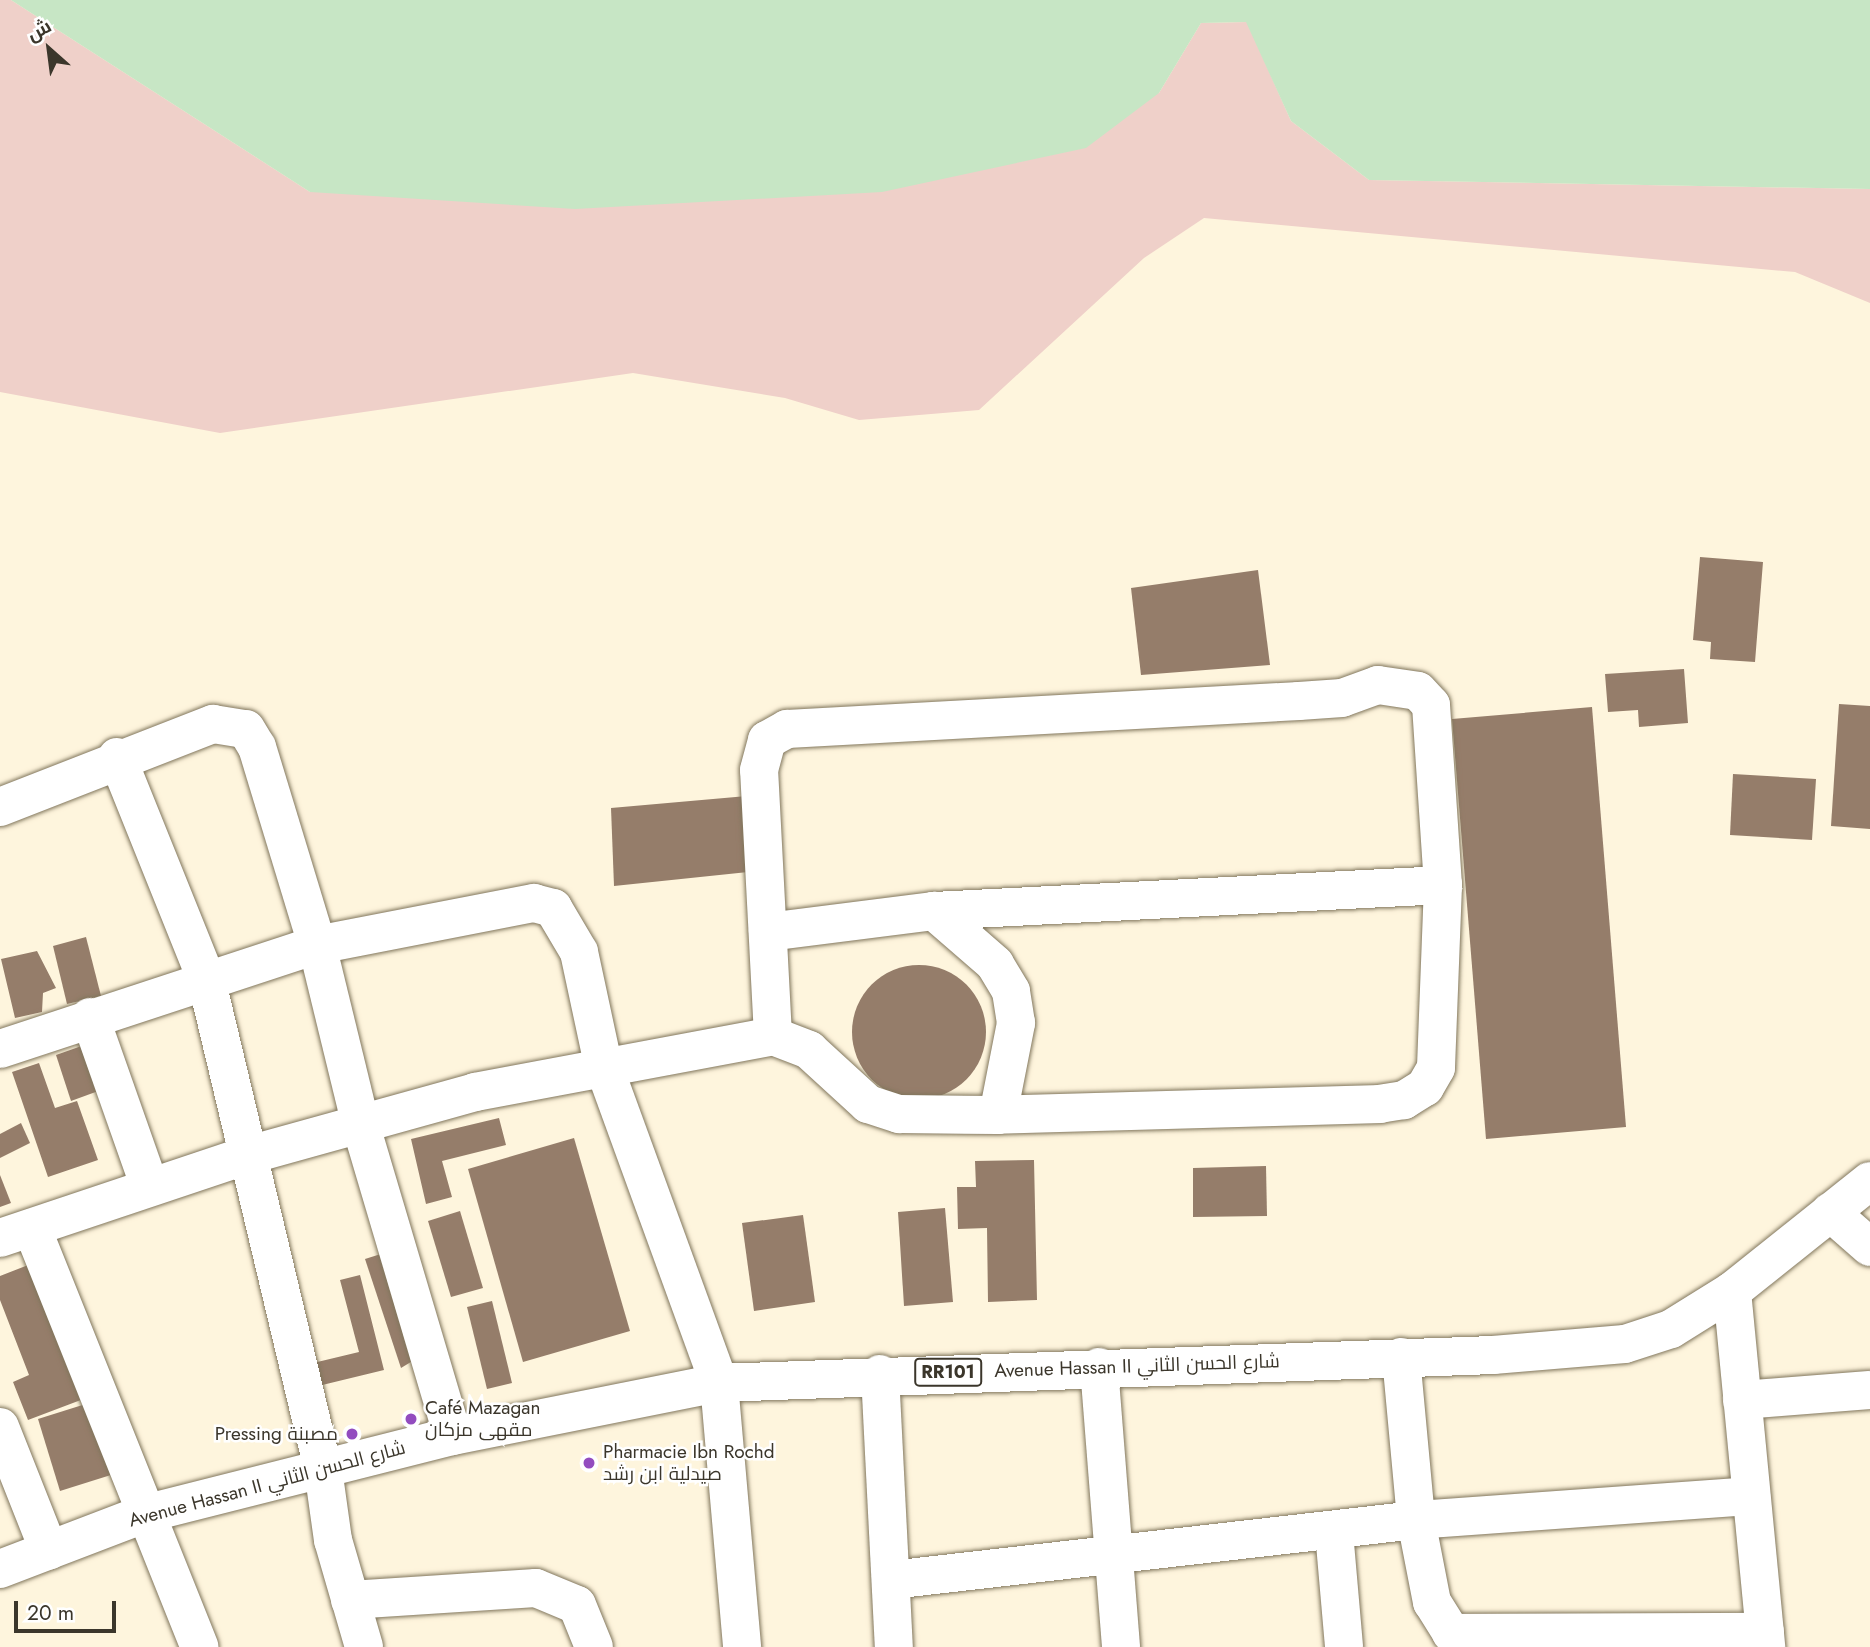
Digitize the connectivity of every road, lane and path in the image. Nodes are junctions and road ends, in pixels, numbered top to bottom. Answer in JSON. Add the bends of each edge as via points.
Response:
{"nodes":[{"id":1,"x":117,"y":757,"type":"junction"},
{"id":2,"x":0,"y":807,"type":"edge"},
{"id":3,"x":1443,"y":885,"type":"junction"},
{"id":4,"x":934,"y":911,"type":"junction"},
{"id":5,"x":768,"y":932,"type":"junction"},
{"id":6,"x":317,"y":945,"type":"junction"},
{"id":7,"x":206,"y":978,"type":"junction"},
{"id":8,"x":90,"y":1017,"type":"junction"},
{"id":9,"x":773,"y":1036,"type":"junction"},
{"id":10,"x":0,"y":1049,"type":"edge"},
{"id":11,"x":603,"y":1064,"type":"junction"},
{"id":12,"x":998,"y":1115,"type":"junction"},
{"id":13,"x":361,"y":1126,"type":"junction"},
{"id":14,"x":245,"y":1156,"type":"junction"},
{"id":15,"x":1870,"y":1181,"type":"edge"},
{"id":16,"x":150,"y":1187,"type":"junction"},
{"id":17,"x":1830,"y":1212,"type":"junction"},
{"id":18,"x":16,"y":1233,"type":"edge"},
{"id":19,"x":1870,"y":1247,"type":"edge"},
{"id":20,"x":1732,"y":1291,"type":"junction"},
{"id":21,"x":1401,"y":1357,"type":"junction"},
{"id":22,"x":1099,"y":1367,"type":"junction"},
{"id":23,"x":880,"y":1374,"type":"junction"},
{"id":24,"x":719,"y":1383,"type":"junction"},
{"id":25,"x":1870,"y":1390,"type":"edge"},
{"id":26,"x":1742,"y":1400,"type":"junction"},
{"id":27,"x":0,"y":1427,"type":"edge"},
{"id":28,"x":453,"y":1436,"type":"junction"},
{"id":29,"x":323,"y":1469,"type":"junction"},
{"id":30,"x":1752,"y":1496,"type":"junction"},
{"id":31,"x":144,"y":1514,"type":"junction"},
{"id":32,"x":1416,"y":1520,"type":"junction"},
{"id":33,"x":1334,"y":1532,"type":"junction"},
{"id":34,"x":49,"y":1551,"type":"junction"},
{"id":35,"x":1110,"y":1552,"type":"junction"},
{"id":36,"x":0,"y":1569,"type":"edge"},
{"id":37,"x":891,"y":1580,"type":"junction"},
{"id":38,"x":350,"y":1600,"type":"junction"},
{"id":39,"x":1766,"y":1639,"type":"edge"},
{"id":40,"x":200,"y":1647,"type":"edge"},
{"id":41,"x":364,"y":1647,"type":"edge"},
{"id":42,"x":594,"y":1647,"type":"edge"},
{"id":43,"x":743,"y":1647,"type":"edge"},
{"id":44,"x":894,"y":1647,"type":"edge"},
{"id":45,"x":1121,"y":1647,"type":"edge"},
{"id":46,"x":1344,"y":1647,"type":"edge"}],
"edges":[{"from":1,"to":2,"type":"street"},
{"from":1,"to":6,"type":"street","via":[[213,724],[246,729],[257,747]]},
{"from":1,"to":7,"type":"street"},
{"from":3,"to":4,"type":"street"},
{"from":3,"to":5,"type":"street","via":[[1431,705],[1418,691],[1378,685],[1342,698],[787,729],[767,740],[760,761]]},
{"from":3,"to":12,"type":"street","via":[[1436,1068],[1425,1087],[1404,1100]]},
{"from":4,"to":5,"type":"street"},
{"from":4,"to":12,"type":"street","via":[[995,964],[1010,992],[1016,1023]]},
{"from":5,"to":9,"type":"street"},
{"from":6,"to":7,"type":"street"},
{"from":6,"to":11,"type":"street","via":[[534,903],[553,908],[579,952]]},
{"from":6,"to":13,"type":"street"},
{"from":7,"to":8,"type":"street"},
{"from":7,"to":14,"type":"street"},
{"from":8,"to":10,"type":"street"},
{"from":8,"to":16,"type":"street"},
{"from":9,"to":11,"type":"street"},
{"from":9,"to":12,"type":"street","via":[[809,1050],[868,1104],[900,1114]]},
{"from":11,"to":13,"type":"street"},
{"from":11,"to":24,"type":"street"},
{"from":13,"to":14,"type":"street"},
{"from":13,"to":28,"type":"street"},
{"from":14,"to":16,"type":"street"},
{"from":14,"to":29,"type":"street"},
{"from":15,"to":17,"type":"street","name":"Avenue Hassan II شارع الحسن الثاني","number":"RR101"},
{"from":16,"to":18,"type":"street"},
{"from":17,"to":19,"type":"street"},
{"from":17,"to":20,"type":"street","name":"Avenue Hassan II شارع الحسن الثاني","number":"RR101"},
{"from":18,"to":31,"type":"street"},
{"from":20,"to":21,"type":"street","name":"Avenue Hassan II شارع الحسن الثاني","number":"RR101","via":[[1671,1329],[1625,1344]]},
{"from":20,"to":26,"type":"street"},
{"from":21,"to":22,"type":"street","name":"Avenue Hassan II شارع الحسن الثاني","number":"RR101"},
{"from":21,"to":32,"type":"street"},
{"from":22,"to":23,"type":"street","name":"Avenue Hassan II شارع الحسن الثاني","number":"RR101"},
{"from":22,"to":35,"type":"street"},
{"from":23,"to":24,"type":"street","name":"Avenue Hassan II شارع الحسن الثاني","number":"RR101"},
{"from":23,"to":37,"type":"street"},
{"from":24,"to":28,"type":"street","name":"Avenue Hassan II شارع الحسن الثاني","number":"RR101"},
{"from":24,"to":43,"type":"street"},
{"from":25,"to":26,"type":"street"},
{"from":26,"to":30,"type":"street"},
{"from":27,"to":34,"type":"street"},
{"from":28,"to":29,"type":"street","name":"Avenue Hassan II شارع الحسن الثاني","number":"RR101"},
{"from":29,"to":31,"type":"street","name":"Avenue Hassan II شارع الحسن الثاني","number":"RR101"},
{"from":29,"to":38,"type":"street","via":[[333,1540]]},
{"from":30,"to":32,"type":"street"},
{"from":30,"to":39,"type":"street"},
{"from":31,"to":34,"type":"street","name":"Avenue Hassan II شارع الحسن الثاني","number":"RR101"},
{"from":31,"to":40,"type":"street"},
{"from":32,"to":33,"type":"street"},
{"from":32,"to":39,"type":"street","via":[[1432,1602],[1451,1633]]},
{"from":33,"to":35,"type":"street"},
{"from":33,"to":46,"type":"street"},
{"from":34,"to":36,"type":"street","name":"Avenue Hassan II شارع الحسن الثاني","number":"RR101"},
{"from":35,"to":37,"type":"street"},
{"from":35,"to":45,"type":"street"},
{"from":37,"to":44,"type":"street"},
{"from":38,"to":41,"type":"street"},
{"from":38,"to":42,"type":"street","via":[[536,1588],[577,1605]]}]}
